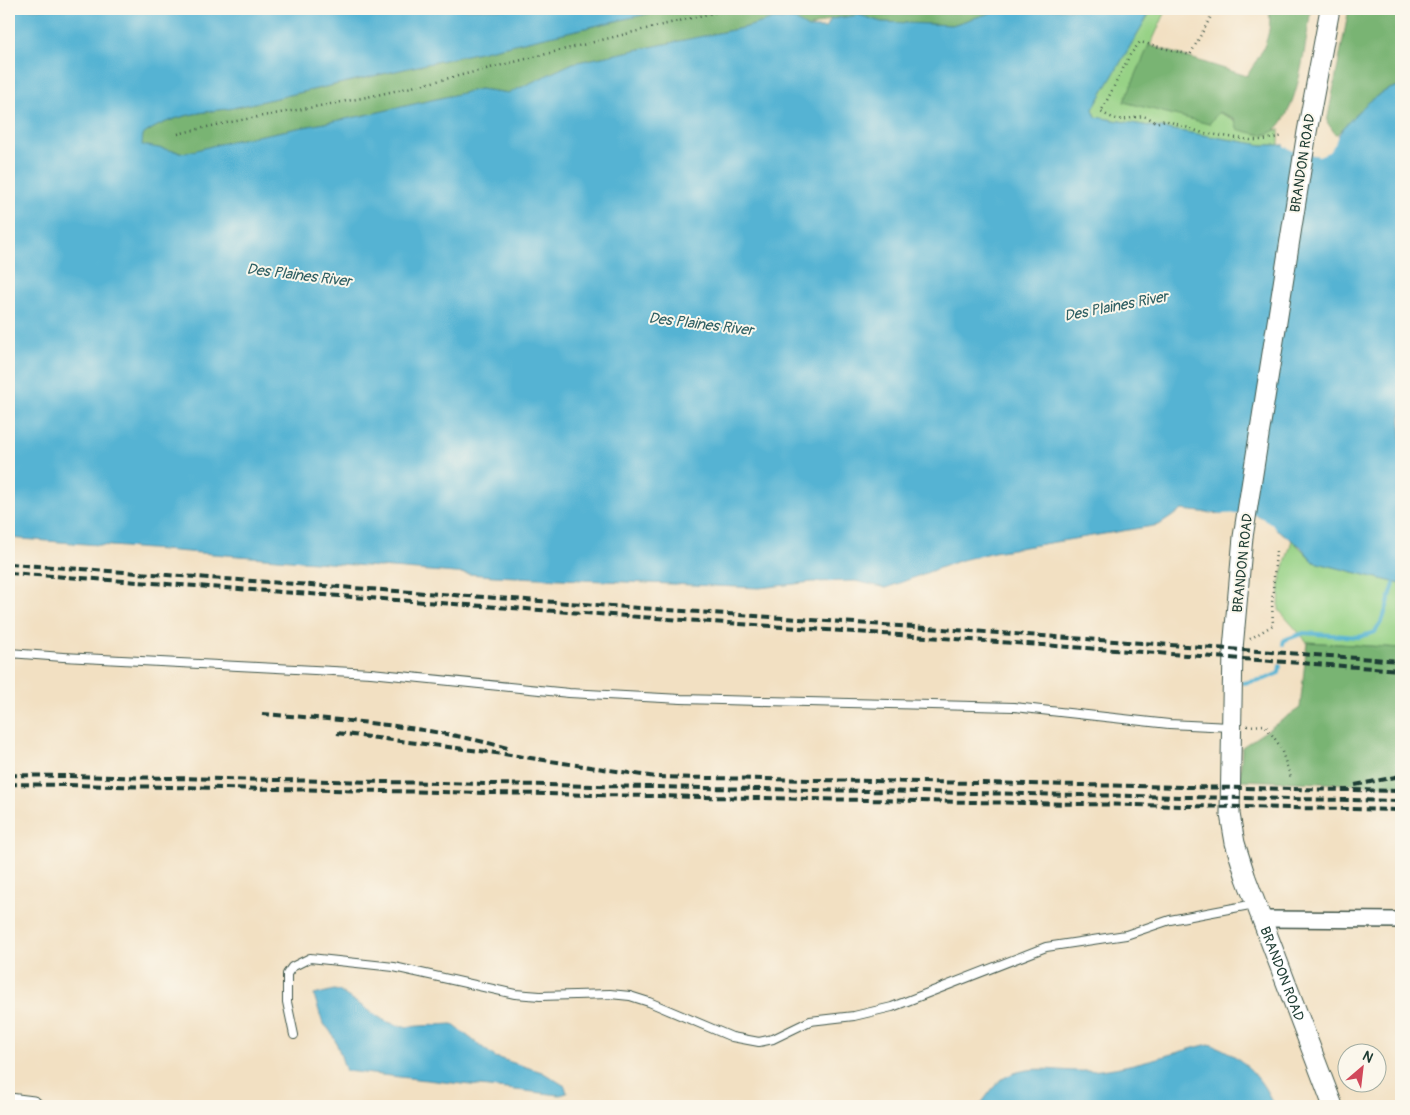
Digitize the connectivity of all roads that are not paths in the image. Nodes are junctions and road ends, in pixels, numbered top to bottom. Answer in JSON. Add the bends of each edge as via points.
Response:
{"nodes":[{"id":1,"x":1330,"y":9,"type":"edge"},
{"id":2,"x":9,"y":653,"type":"edge"},
{"id":3,"x":1230,"y":727,"type":"junction"},
{"id":4,"x":1258,"y":911,"type":"junction"},
{"id":5,"x":1401,"y":920,"type":"edge"},
{"id":6,"x":294,"y":1034,"type":"dead end"},
{"id":7,"x":9,"y":1103,"type":"edge"},
{"id":8,"x":33,"y":1106,"type":"edge"},
{"id":9,"x":1333,"y":1106,"type":"edge"}],
"edges":[{"from":1,"to":3,"type":"street","name":"BRANDON ROAD","via":[[1307,132],[1243,536],[1232,649]]},
{"from":2,"to":3,"type":"lane","via":[[371,673],[681,699],[1014,708]]},
{"from":3,"to":4,"type":"street","name":"BRANDON ROAD","via":[[1230,814],[1235,843]]},
{"from":4,"to":5,"type":"street"},
{"from":4,"to":6,"type":"lane","via":[[1170,920],[1126,935],[1046,947],[892,1007],[810,1021],[773,1039],[759,1042],[732,1037],[630,996],[515,994],[394,967],[310,958],[300,961],[287,974],[287,1002]]},
{"from":4,"to":9,"type":"street","name":"BRANDON ROAD"},
{"from":7,"to":8,"type":"street"}]}
